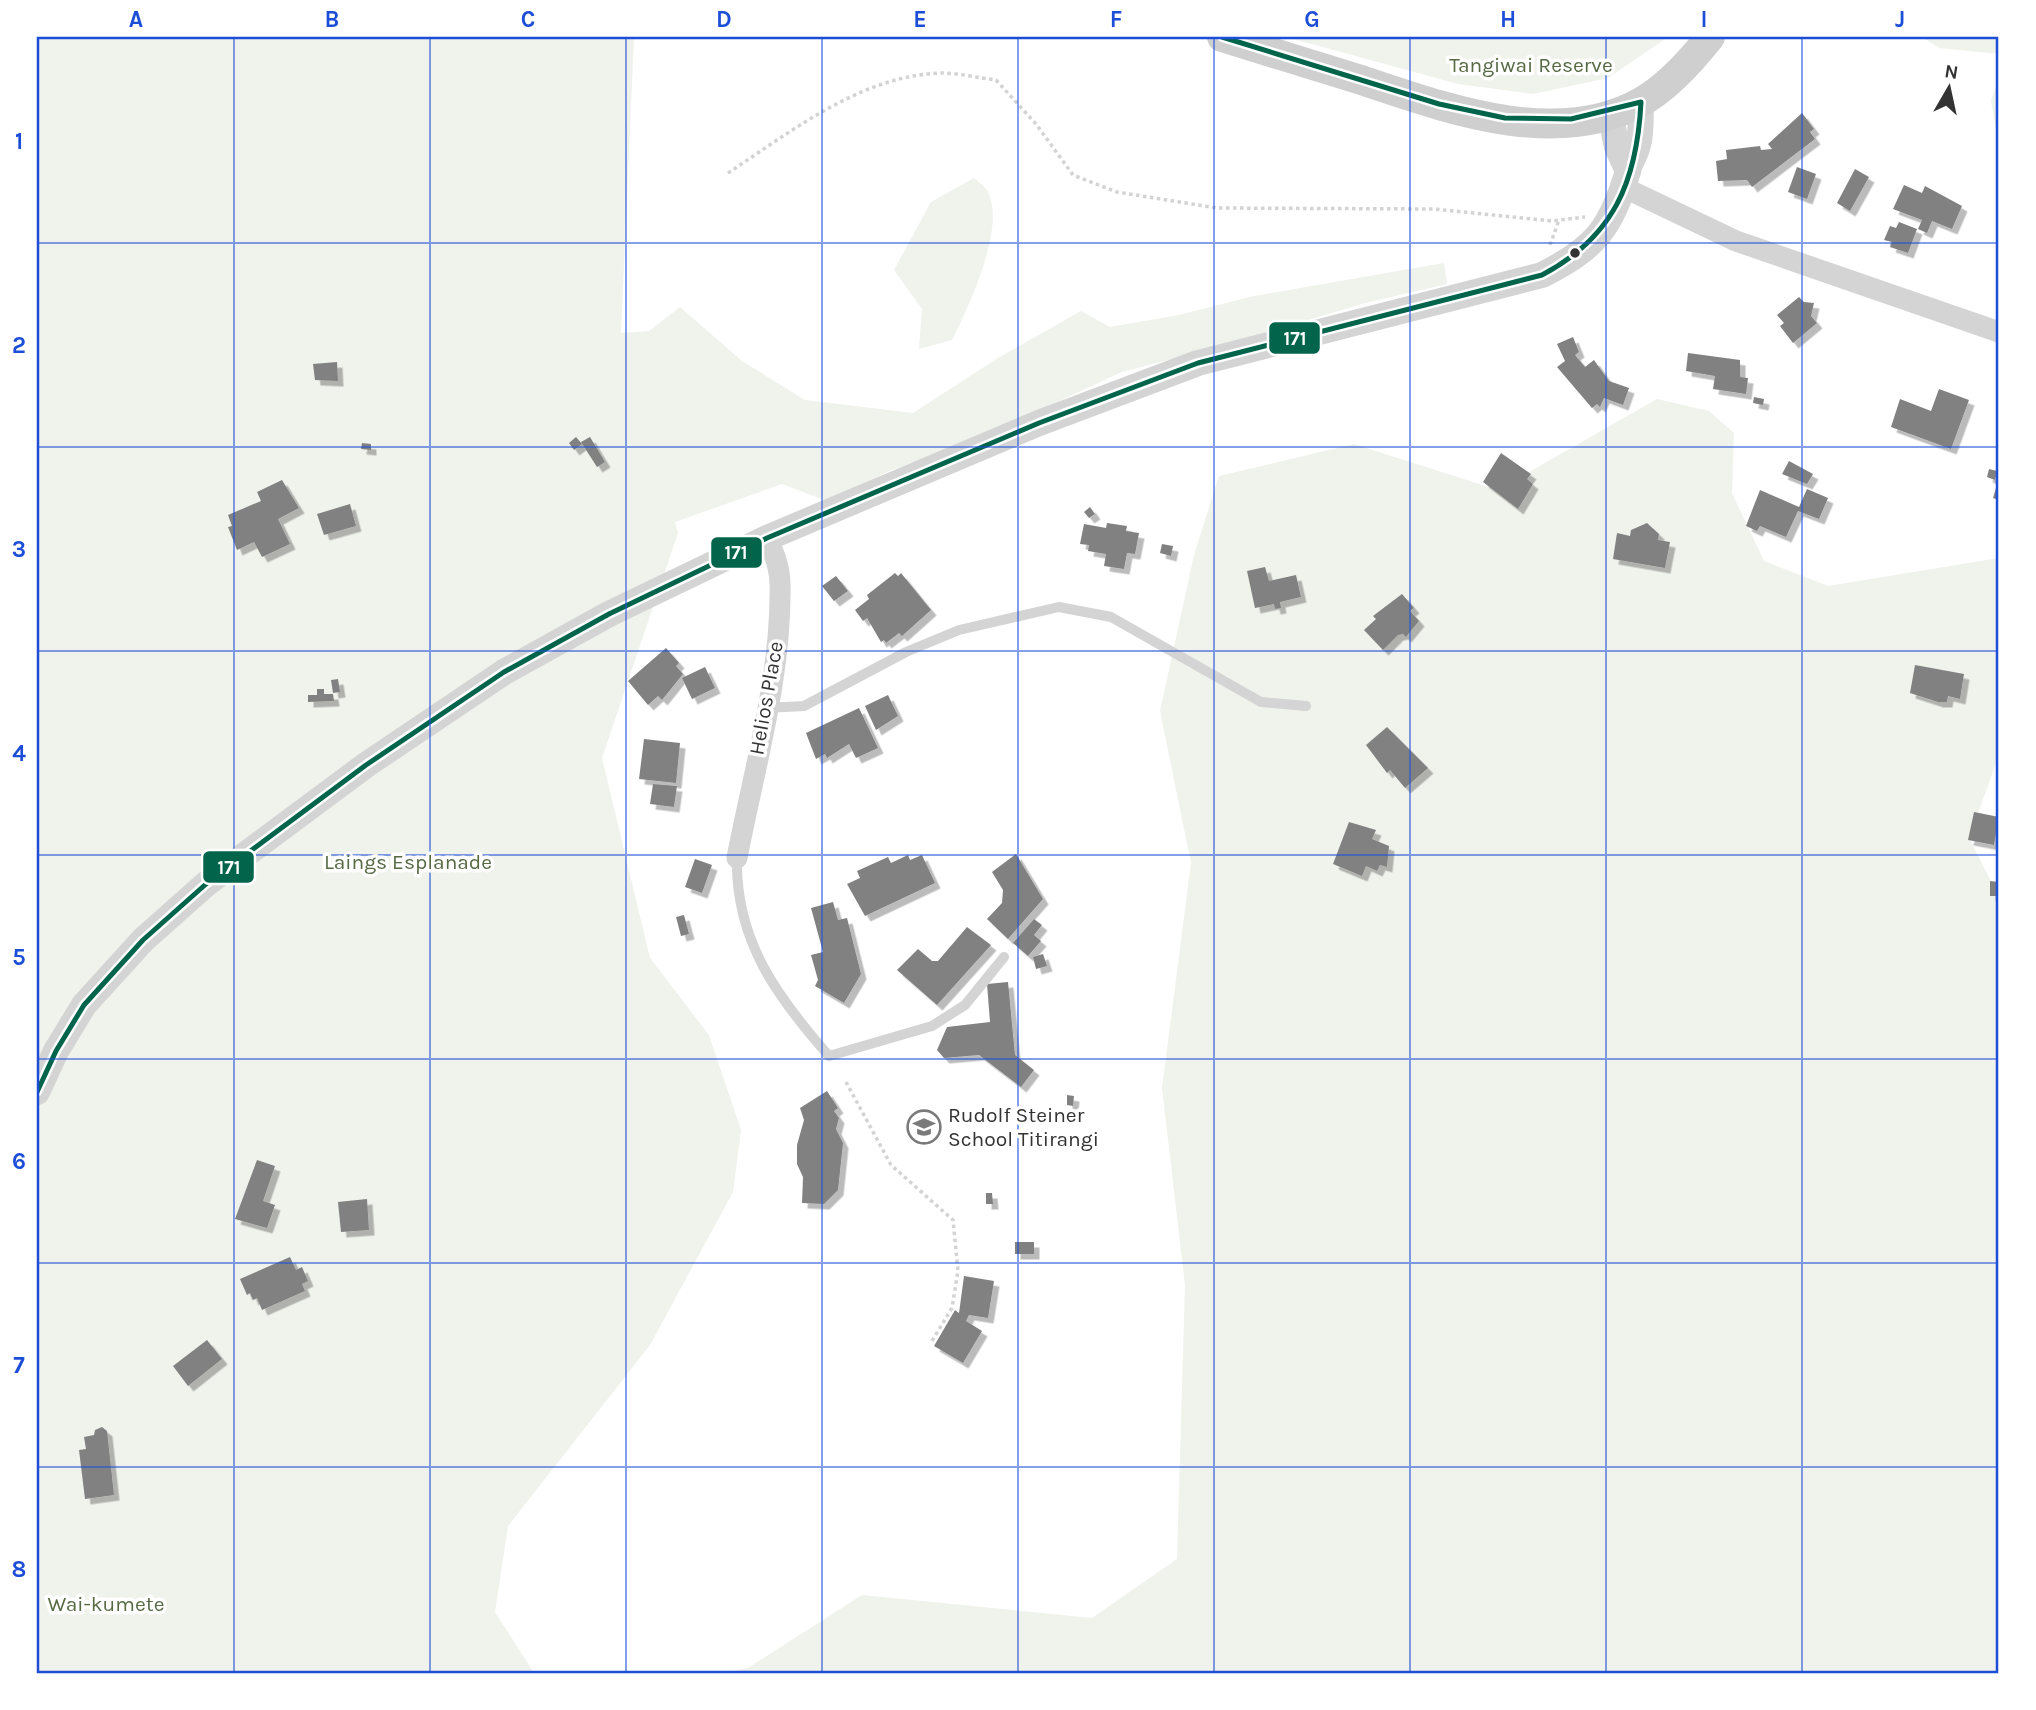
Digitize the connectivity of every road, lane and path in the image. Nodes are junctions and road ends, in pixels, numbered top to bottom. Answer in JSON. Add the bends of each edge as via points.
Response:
{"nodes":[{"id":1,"x":1222,"y":37,"type":"edge"},
{"id":2,"x":1710,"y":37,"type":"edge"},
{"id":3,"x":1641,"y":102,"type":"junction"},
{"id":4,"x":1610,"y":114,"type":"junction"},
{"id":5,"x":728,"y":173,"type":"dead end"},
{"id":6,"x":1627,"y":179,"type":"junction"},
{"id":7,"x":1612,"y":217,"type":"junction"},
{"id":8,"x":1999,"y":332,"type":"edge"},
{"id":9,"x":767,"y":538,"type":"junction"},
{"id":10,"x":1306,"y":706,"type":"dead end"},
{"id":11,"x":766,"y":708,"type":"junction"},
{"id":12,"x":737,"y":858,"type":"joint"},
{"id":13,"x":1004,"y":957,"type":"dead end"},
{"id":14,"x":846,"y":1082,"type":"dead end"},
{"id":15,"x":37,"y":1092,"type":"edge"},
{"id":16,"x":932,"y":1341,"type":"dead end"}],
"edges":[{"from":1,"to":4,"type":"main road","via":[[1495,119],[1566,122]]},
{"from":2,"to":3,"type":"main road","via":[[1678,72]]},
{"from":3,"to":4,"type":"main road"},
{"from":3,"to":6,"type":"street","via":[[1639,143]]},
{"from":4,"to":6,"type":"street"},
{"from":5,"to":7,"type":"path","via":[[848,99],[900,79],[943,73],[996,80],[1073,175],[1117,192],[1217,208],[1434,209],[1552,221]]},
{"from":6,"to":7,"type":"street"},
{"from":6,"to":8,"type":"street","via":[[1736,241]]},
{"from":7,"to":9,"type":"street","via":[[1571,261],[1542,275],[1198,363],[1039,423]]},
{"from":9,"to":11,"type":"street","name":"Helios Place","via":[[780,582],[778,635]]},
{"from":9,"to":15,"type":"street","via":[[609,614],[504,673],[256,846],[206,884],[117,966],[84,1005]]},
{"from":10,"to":11,"type":"lane","via":[[1261,702],[1111,617],[1059,607],[960,630],[906,652],[804,706]]},
{"from":11,"to":12,"type":"street","name":"Helios Place"},
{"from":12,"to":13,"type":"lane","via":[[736,890],[744,921],[775,992],[829,1056],[932,1026],[965,1005]]},
{"from":14,"to":16,"type":"path","via":[[891,1165],[953,1220],[958,1271],[952,1308]]}]}
